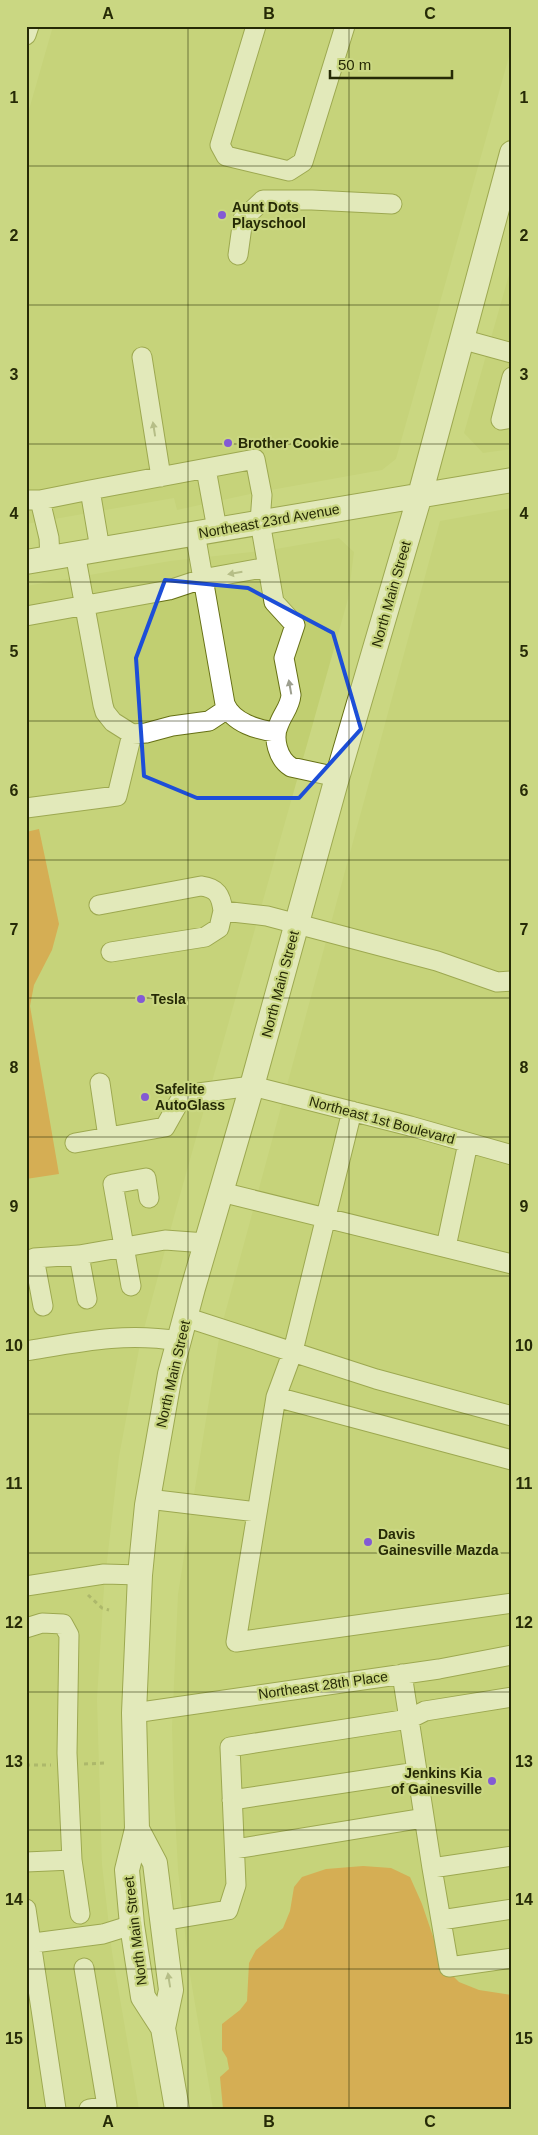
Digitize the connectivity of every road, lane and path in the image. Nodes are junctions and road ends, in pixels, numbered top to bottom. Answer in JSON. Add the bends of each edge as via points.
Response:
{"nodes":[{"id":1,"x":29,"y":26,"type":"edge"},
{"id":2,"x":256,"y":26,"type":"edge"},
{"id":3,"x":345,"y":26,"type":"edge"},
{"id":4,"x":26,"y":35,"type":"edge"},
{"id":5,"x":512,"y":153,"type":"edge"},
{"id":6,"x":506,"y":191,"type":"edge"},
{"id":7,"x":392,"y":204,"type":"dead end"},
{"id":8,"x":238,"y":255,"type":"dead end"},
{"id":9,"x":461,"y":339,"type":"junction"},
{"id":10,"x":512,"y":353,"type":"edge"},
{"id":11,"x":142,"y":357,"type":"dead end"},
{"id":12,"x":512,"y":377,"type":"edge"},
{"id":13,"x":512,"y":418,"type":"edge"},
{"id":14,"x":206,"y":469,"type":"junction"},
{"id":15,"x":162,"y":477,"type":"junction"},
{"id":16,"x":512,"y":480,"type":"edge"},
{"id":17,"x":90,"y":490,"type":"junction"},
{"id":18,"x":420,"y":495,"type":"junction"},
{"id":19,"x":33,"y":500,"type":"edge"},
{"id":20,"x":260,"y":522,"type":"junction"},
{"id":21,"x":206,"y":531,"type":"junction"},
{"id":22,"x":100,"y":549,"type":"junction"},
{"id":23,"x":75,"y":553,"type":"junction"},
{"id":24,"x":50,"y":558,"type":"junction"},
{"id":25,"x":26,"y":562,"type":"edge"},
{"id":26,"x":268,"y":568,"type":"junction"},
{"id":27,"x":202,"y":579,"type":"junction"},
{"id":28,"x":85,"y":606,"type":"junction"},
{"id":29,"x":26,"y":616,"type":"edge"},
{"id":30,"x":227,"y":709,"type":"junction"},
{"id":31,"x":276,"y":732,"type":"junction"},
{"id":32,"x":132,"y":734,"type":"junction"},
{"id":33,"x":337,"y":777,"type":"junction"},
{"id":34,"x":26,"y":808,"type":"edge"},
{"id":35,"x":99,"y":905,"type":"dead end"},
{"id":36,"x":223,"y":911,"type":"junction"},
{"id":37,"x":296,"y":923,"type":"junction"},
{"id":38,"x":111,"y":952,"type":"dead end"},
{"id":39,"x":512,"y":981,"type":"edge"},
{"id":40,"x":100,"y":1083,"type":"dead end"},
{"id":41,"x":252,"y":1086,"type":"junction"},
{"id":42,"x":352,"y":1111,"type":"junction"},
{"id":43,"x":108,"y":1137,"type":"junction"},
{"id":44,"x":75,"y":1142,"type":"dead end"},
{"id":45,"x":468,"y":1144,"type":"junction"},
{"id":46,"x":512,"y":1155,"type":"edge"},
{"id":47,"x":221,"y":1192,"type":"junction"},
{"id":48,"x":149,"y":1198,"type":"dead end"},
{"id":49,"x":324,"y":1217,"type":"junction"},
{"id":50,"x":206,"y":1243,"type":"junction"},
{"id":51,"x":125,"y":1247,"type":"junction"},
{"id":52,"x":446,"y":1247,"type":"junction"},
{"id":53,"x":30,"y":1254,"type":"edge"},
{"id":54,"x":79,"y":1255,"type":"junction"},
{"id":55,"x":512,"y":1264,"type":"edge"},
{"id":56,"x":132,"y":1286,"type":"dead end"},
{"id":57,"x":87,"y":1298,"type":"dead end"},
{"id":58,"x":43,"y":1306,"type":"dead end"},
{"id":59,"x":185,"y":1317,"type":"junction"},
{"id":60,"x":179,"y":1341,"type":"junction"},
{"id":61,"x":292,"y":1351,"type":"junction"},
{"id":62,"x":26,"y":1352,"type":"edge"},
{"id":63,"x":276,"y":1397,"type":"junction"},
{"id":64,"x":512,"y":1416,"type":"edge"},
{"id":65,"x":512,"y":1460,"type":"edge"},
{"id":66,"x":148,"y":1500,"type":"junction"},
{"id":67,"x":257,"y":1512,"type":"junction"},
{"id":68,"x":140,"y":1575,"type":"junction"},
{"id":69,"x":26,"y":1586,"type":"edge"},
{"id":70,"x":512,"y":1603,"type":"edge"},
{"id":71,"x":26,"y":1628,"type":"edge"},
{"id":72,"x":512,"y":1655,"type":"edge"},
{"id":73,"x":402,"y":1674,"type":"junction"},
{"id":74,"x":512,"y":1697,"type":"edge"},
{"id":75,"x":134,"y":1713,"type":"junction"},
{"id":76,"x":409,"y":1719,"type":"junction"},
{"id":77,"x":106,"y":1763,"type":"dead end"},
{"id":78,"x":81,"y":1764,"type":"dead end"},
{"id":79,"x":26,"y":1765,"type":"edge"},
{"id":80,"x":58,"y":1765,"type":"dead end"},
{"id":81,"x":417,"y":1772,"type":"junction"},
{"id":82,"x":232,"y":1800,"type":"junction"},
{"id":83,"x":424,"y":1818,"type":"junction"},
{"id":84,"x":137,"y":1828,"type":"junction"},
{"id":85,"x":234,"y":1849,"type":"junction"},
{"id":86,"x":512,"y":1856,"type":"edge"},
{"id":87,"x":72,"y":1860,"type":"junction"},
{"id":88,"x":26,"y":1862,"type":"edge"},
{"id":89,"x":432,"y":1868,"type":"junction"},
{"id":90,"x":26,"y":1908,"type":"edge"},
{"id":91,"x":512,"y":1909,"type":"edge"},
{"id":92,"x":80,"y":1914,"type":"dead end"},
{"id":93,"x":441,"y":1920,"type":"junction"},
{"id":94,"x":162,"y":1921,"type":"junction"},
{"id":95,"x":132,"y":1925,"type":"junction"},
{"id":96,"x":28,"y":1944,"type":"edge"},
{"id":97,"x":512,"y":1958,"type":"edge"},
{"id":98,"x":84,"y":1968,"type":"dead end"},
{"id":99,"x":163,"y":2028,"type":"junction"},
{"id":100,"x":101,"y":2108,"type":"edge"},
{"id":101,"x":56,"y":2109,"type":"edge"},
{"id":102,"x":177,"y":2109,"type":"edge"}],
"edges":[{"from":1,"to":4,"type":"street"},
{"from":2,"to":3,"type":"street","via":[[220,145],[226,156],[289,171],[303,162]]},
{"from":5,"to":6,"type":"main road","name":"North Main Street"},
{"from":6,"to":9,"type":"main road","name":"North Main Street"},
{"from":7,"to":8,"type":"street","via":[[263,200],[242,219]]},
{"from":9,"to":10,"type":"street"},
{"from":9,"to":18,"type":"main road","name":"North Main Street"},
{"from":15,"to":11,"type":"street","one_way":true},
{"from":12,"to":13,"type":"street","via":[[501,420]]},
{"from":14,"to":15,"type":"street"},
{"from":14,"to":20,"type":"street","via":[[255,459],[262,496]]},
{"from":14,"to":21,"type":"street"},
{"from":15,"to":17,"type":"street"},
{"from":16,"to":18,"type":"main road","name":"Northeast 23rd Avenue"},
{"from":17,"to":19,"type":"street"},
{"from":17,"to":22,"type":"street"},
{"from":18,"to":20,"type":"main road","name":"Northeast 23rd Avenue"},
{"from":18,"to":33,"type":"main road","name":"North Main Street"},
{"from":19,"to":24,"type":"street","via":[[49,538]]},
{"from":20,"to":21,"type":"main road","name":"Northeast 23rd Avenue"},
{"from":20,"to":26,"type":"street"},
{"from":21,"to":22,"type":"main road","name":"Northeast 23rd Avenue"},
{"from":21,"to":27,"type":"street"},
{"from":22,"to":23,"type":"main road","name":"Northeast 23rd Avenue"},
{"from":23,"to":24,"type":"main road","name":"Northeast 23rd Avenue"},
{"from":23,"to":28,"type":"street"},
{"from":24,"to":25,"type":"main road","name":"Northeast 23rd Avenue"},
{"from":26,"to":27,"type":"street","one_way":true},
{"from":31,"to":26,"type":"street","one_way":true,"via":[[292,695],[284,658],[295,625],[274,602]]},
{"from":27,"to":28,"type":"street","via":[[169,590]]},
{"from":27,"to":30,"type":"street"},
{"from":28,"to":29,"type":"street"},
{"from":28,"to":32,"type":"street","via":[[105,712],[113,722]]},
{"from":30,"to":31,"type":"street","via":[[246,724]]},
{"from":30,"to":32,"type":"street","via":[[209,721]]},
{"from":31,"to":33,"type":"street","via":[[278,749],[288,765]]},
{"from":32,"to":34,"type":"street","via":[[116,796]]},
{"from":33,"to":37,"type":"main road","name":"North Main Street"},
{"from":35,"to":36,"type":"street","via":[[201,886],[217,891]]},
{"from":36,"to":37,"type":"street"},
{"from":36,"to":38,"type":"street","via":[[219,928],[205,937]]},
{"from":37,"to":39,"type":"street","via":[[446,963],[497,982]]},
{"from":37,"to":41,"type":"main road","name":"North Main Street"},
{"from":40,"to":43,"type":"street"},
{"from":41,"to":42,"type":"street","name":"Northeast 1st Boulevard"},
{"from":41,"to":43,"type":"street","via":[[183,1095],[166,1127]]},
{"from":41,"to":47,"type":"main road","name":"North Main Street"},
{"from":42,"to":45,"type":"street","name":"Northeast 1st Boulevard"},
{"from":42,"to":49,"type":"street"},
{"from":43,"to":44,"type":"street"},
{"from":45,"to":46,"type":"street","name":"Northeast 1st Boulevard"},
{"from":45,"to":52,"type":"street"},
{"from":47,"to":49,"type":"street"},
{"from":47,"to":50,"type":"main road","name":"North Main Street"},
{"from":48,"to":51,"type":"street","via":[[146,1178],[114,1184]]},
{"from":49,"to":52,"type":"street"},
{"from":49,"to":61,"type":"street"},
{"from":50,"to":51,"type":"street","via":[[166,1240]]},
{"from":50,"to":59,"type":"main road","name":"North Main Street"},
{"from":51,"to":54,"type":"street"},
{"from":51,"to":56,"type":"street"},
{"from":52,"to":55,"type":"street"},
{"from":53,"to":54,"type":"street"},
{"from":53,"to":58,"type":"street"},
{"from":54,"to":57,"type":"street"},
{"from":59,"to":60,"type":"main road","name":"North Main Street"},
{"from":59,"to":61,"type":"street"},
{"from":60,"to":62,"type":"street","via":[[150,1336],[120,1337]]},
{"from":60,"to":66,"type":"main road","name":"North Main Street","via":[[170,1374]]},
{"from":61,"to":63,"type":"street"},
{"from":61,"to":64,"type":"street","via":[[376,1379]]},
{"from":63,"to":65,"type":"street"},
{"from":63,"to":67,"type":"street"},
{"from":66,"to":67,"type":"street"},
{"from":66,"to":68,"type":"main road","name":"North Main Street"},
{"from":67,"to":70,"type":"street","via":[[236,1642]]},
{"from":68,"to":69,"type":"street","via":[[104,1574]]},
{"from":68,"to":75,"type":"main road","name":"North Main Street"},
{"from":71,"to":87,"type":"street","via":[[42,1623],[63,1624],[69,1635],[67,1753]]},
{"from":72,"to":73,"type":"street","name":"Northeast 28th Place"},
{"from":73,"to":75,"type":"street","name":"Northeast 28th Place"},
{"from":73,"to":76,"type":"street"},
{"from":74,"to":76,"type":"street","via":[[424,1711]]},
{"from":75,"to":84,"type":"main road","name":"North Main Street"},
{"from":76,"to":81,"type":"street"},
{"from":76,"to":82,"type":"street","via":[[230,1747]]},
{"from":77,"to":78,"type":"path"},
{"from":79,"to":80,"type":"path"},
{"from":81,"to":82,"type":"street"},
{"from":81,"to":83,"type":"street"},
{"from":82,"to":85,"type":"street"},
{"from":83,"to":85,"type":"street"},
{"from":83,"to":89,"type":"street"},
{"from":84,"to":94,"type":"main road","name":"North Main Street","via":[[155,1863]]},
{"from":84,"to":95,"type":"main road","name":"North Main Street","via":[[127,1870]]},
{"from":85,"to":94,"type":"street","via":[[236,1885],[228,1910]]},
{"from":86,"to":89,"type":"street"},
{"from":87,"to":88,"type":"street"},
{"from":87,"to":92,"type":"street"},
{"from":89,"to":93,"type":"street"},
{"from":90,"to":96,"type":"street"},
{"from":91,"to":93,"type":"street"},
{"from":93,"to":97,"type":"street","via":[[448,1968]]},
{"from":99,"to":94,"type":"main road","name":"North Main Street","one_way":true,"via":[[171,1990]]},
{"from":95,"to":96,"type":"street","via":[[102,1934]]},
{"from":95,"to":99,"type":"main road","name":"North Main Street","via":[[143,1997]]},
{"from":96,"to":101,"type":"street"},
{"from":98,"to":100,"type":"street"},
{"from":99,"to":102,"type":"main road","name":"North Main Street"}]}
